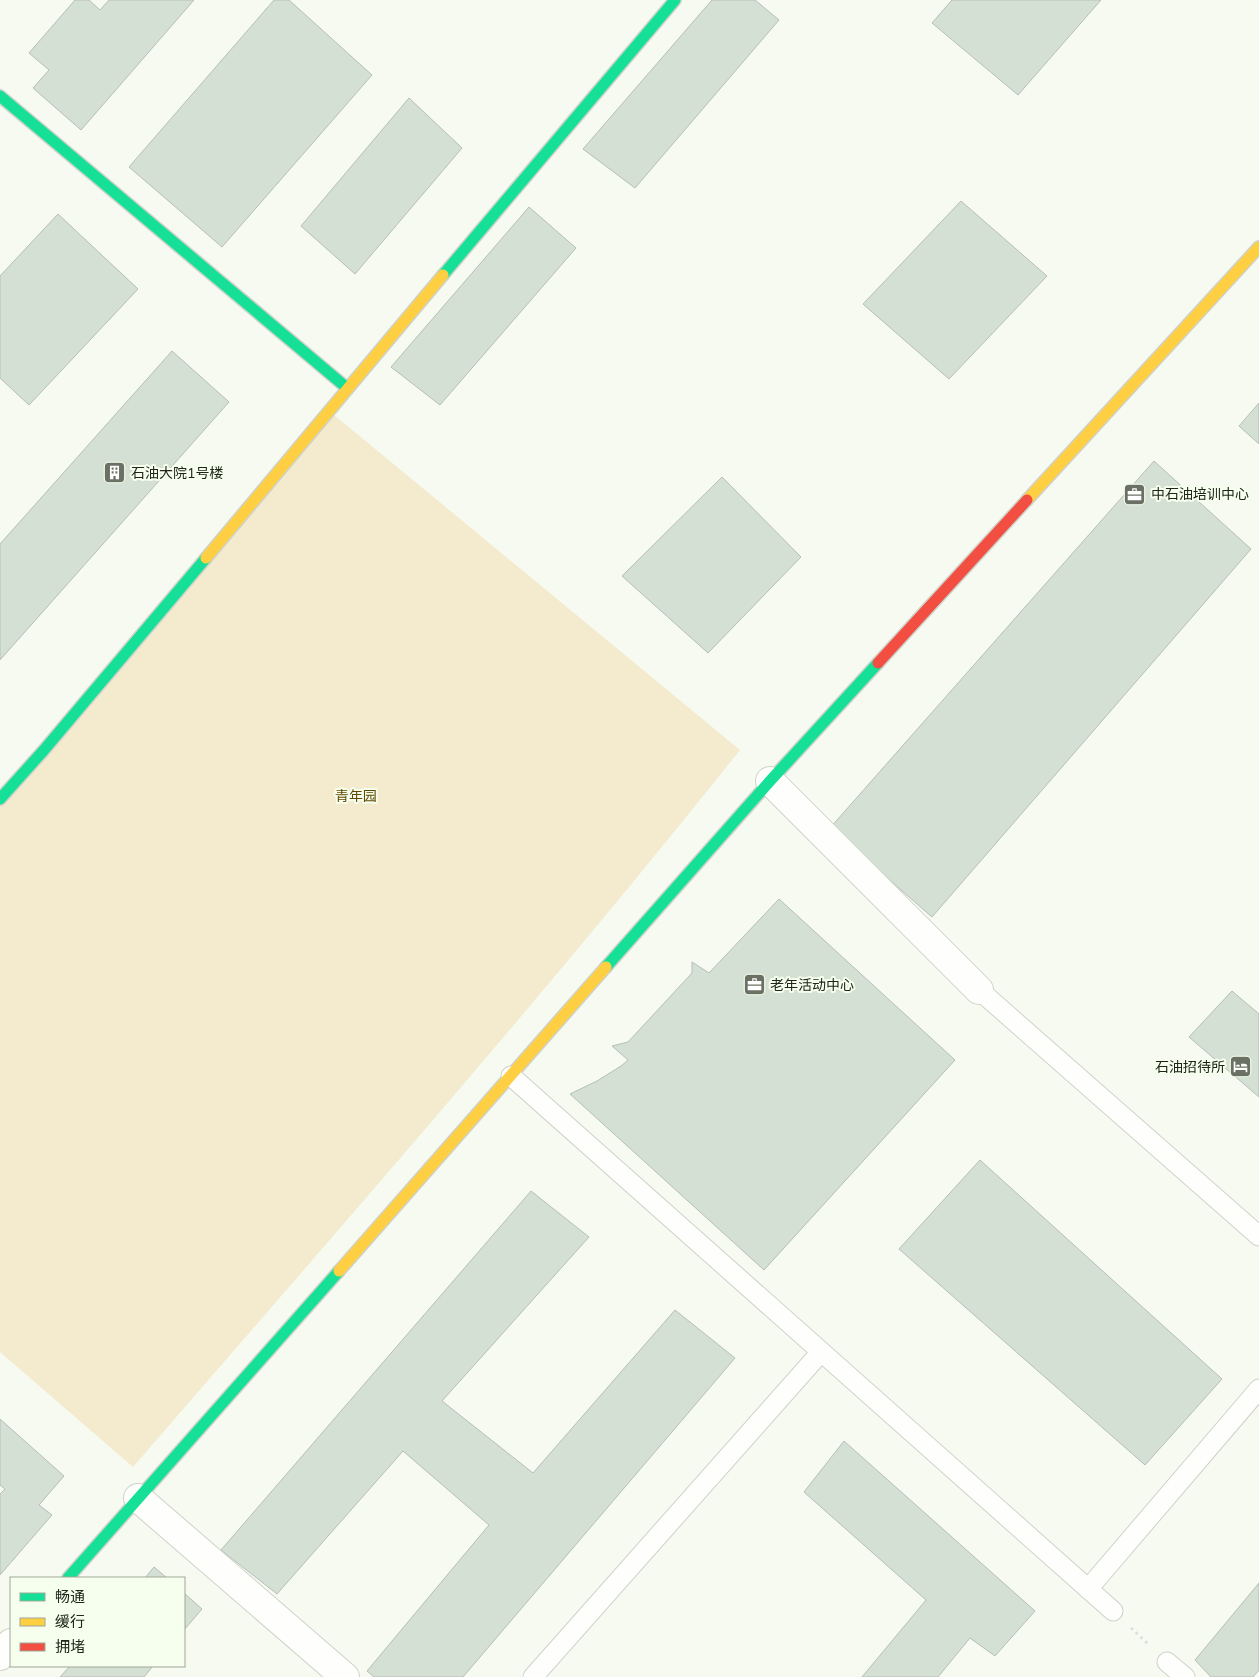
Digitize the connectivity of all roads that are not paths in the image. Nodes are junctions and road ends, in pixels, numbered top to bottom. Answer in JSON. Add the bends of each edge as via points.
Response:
{"nodes":[{"id":1,"x":675,"y":0,"type":"edge"},
{"id":2,"x":0,"y":96,"type":"edge"},
{"id":3,"x":1259,"y":247,"type":"edge"},
{"id":4,"x":347,"y":388,"type":"junction"},
{"id":5,"x":770,"y":781,"type":"junction"},
{"id":6,"x":0,"y":799,"type":"edge"},
{"id":7,"x":980,"y":990,"type":"joint"},
{"id":8,"x":511,"y":1076,"type":"junction"},
{"id":9,"x":1259,"y":1236,"type":"edge"},
{"id":10,"x":821,"y":1352,"type":"junction"},
{"id":11,"x":1259,"y":1389,"type":"edge"},
{"id":12,"x":138,"y":1498,"type":"junction"},
{"id":13,"x":69,"y":1577,"type":"edge"},
{"id":14,"x":1088,"y":1590,"type":"junction"},
{"id":15,"x":1113,"y":1611,"type":"road end"},
{"id":16,"x":10,"y":1644,"type":"edge"},
{"id":17,"x":0,"y":1656,"type":"edge"},
{"id":18,"x":1167,"y":1662,"type":"road end"},
{"id":19,"x":346,"y":1677,"type":"edge"},
{"id":20,"x":533,"y":1677,"type":"edge"},
{"id":21,"x":1185,"y":1677,"type":"edge"}],
"edges":[{"from":1,"to":4,"type":"street"},
{"from":2,"to":4,"type":"street"},
{"from":3,"to":5,"type":"street"},
{"from":4,"to":6,"type":"street"},
{"from":5,"to":7,"type":"street"},
{"from":5,"to":8,"type":"street"},
{"from":7,"to":9,"type":"lane"},
{"from":8,"to":10,"type":"lane"},
{"from":8,"to":12,"type":"street"},
{"from":10,"to":14,"type":"lane"},
{"from":10,"to":20,"type":"lane"},
{"from":11,"to":14,"type":"lane"},
{"from":12,"to":13,"type":"street"},
{"from":12,"to":19,"type":"street"},
{"from":14,"to":15,"type":"lane"},
{"from":16,"to":17,"type":"street"},
{"from":18,"to":21,"type":"lane"}]}
